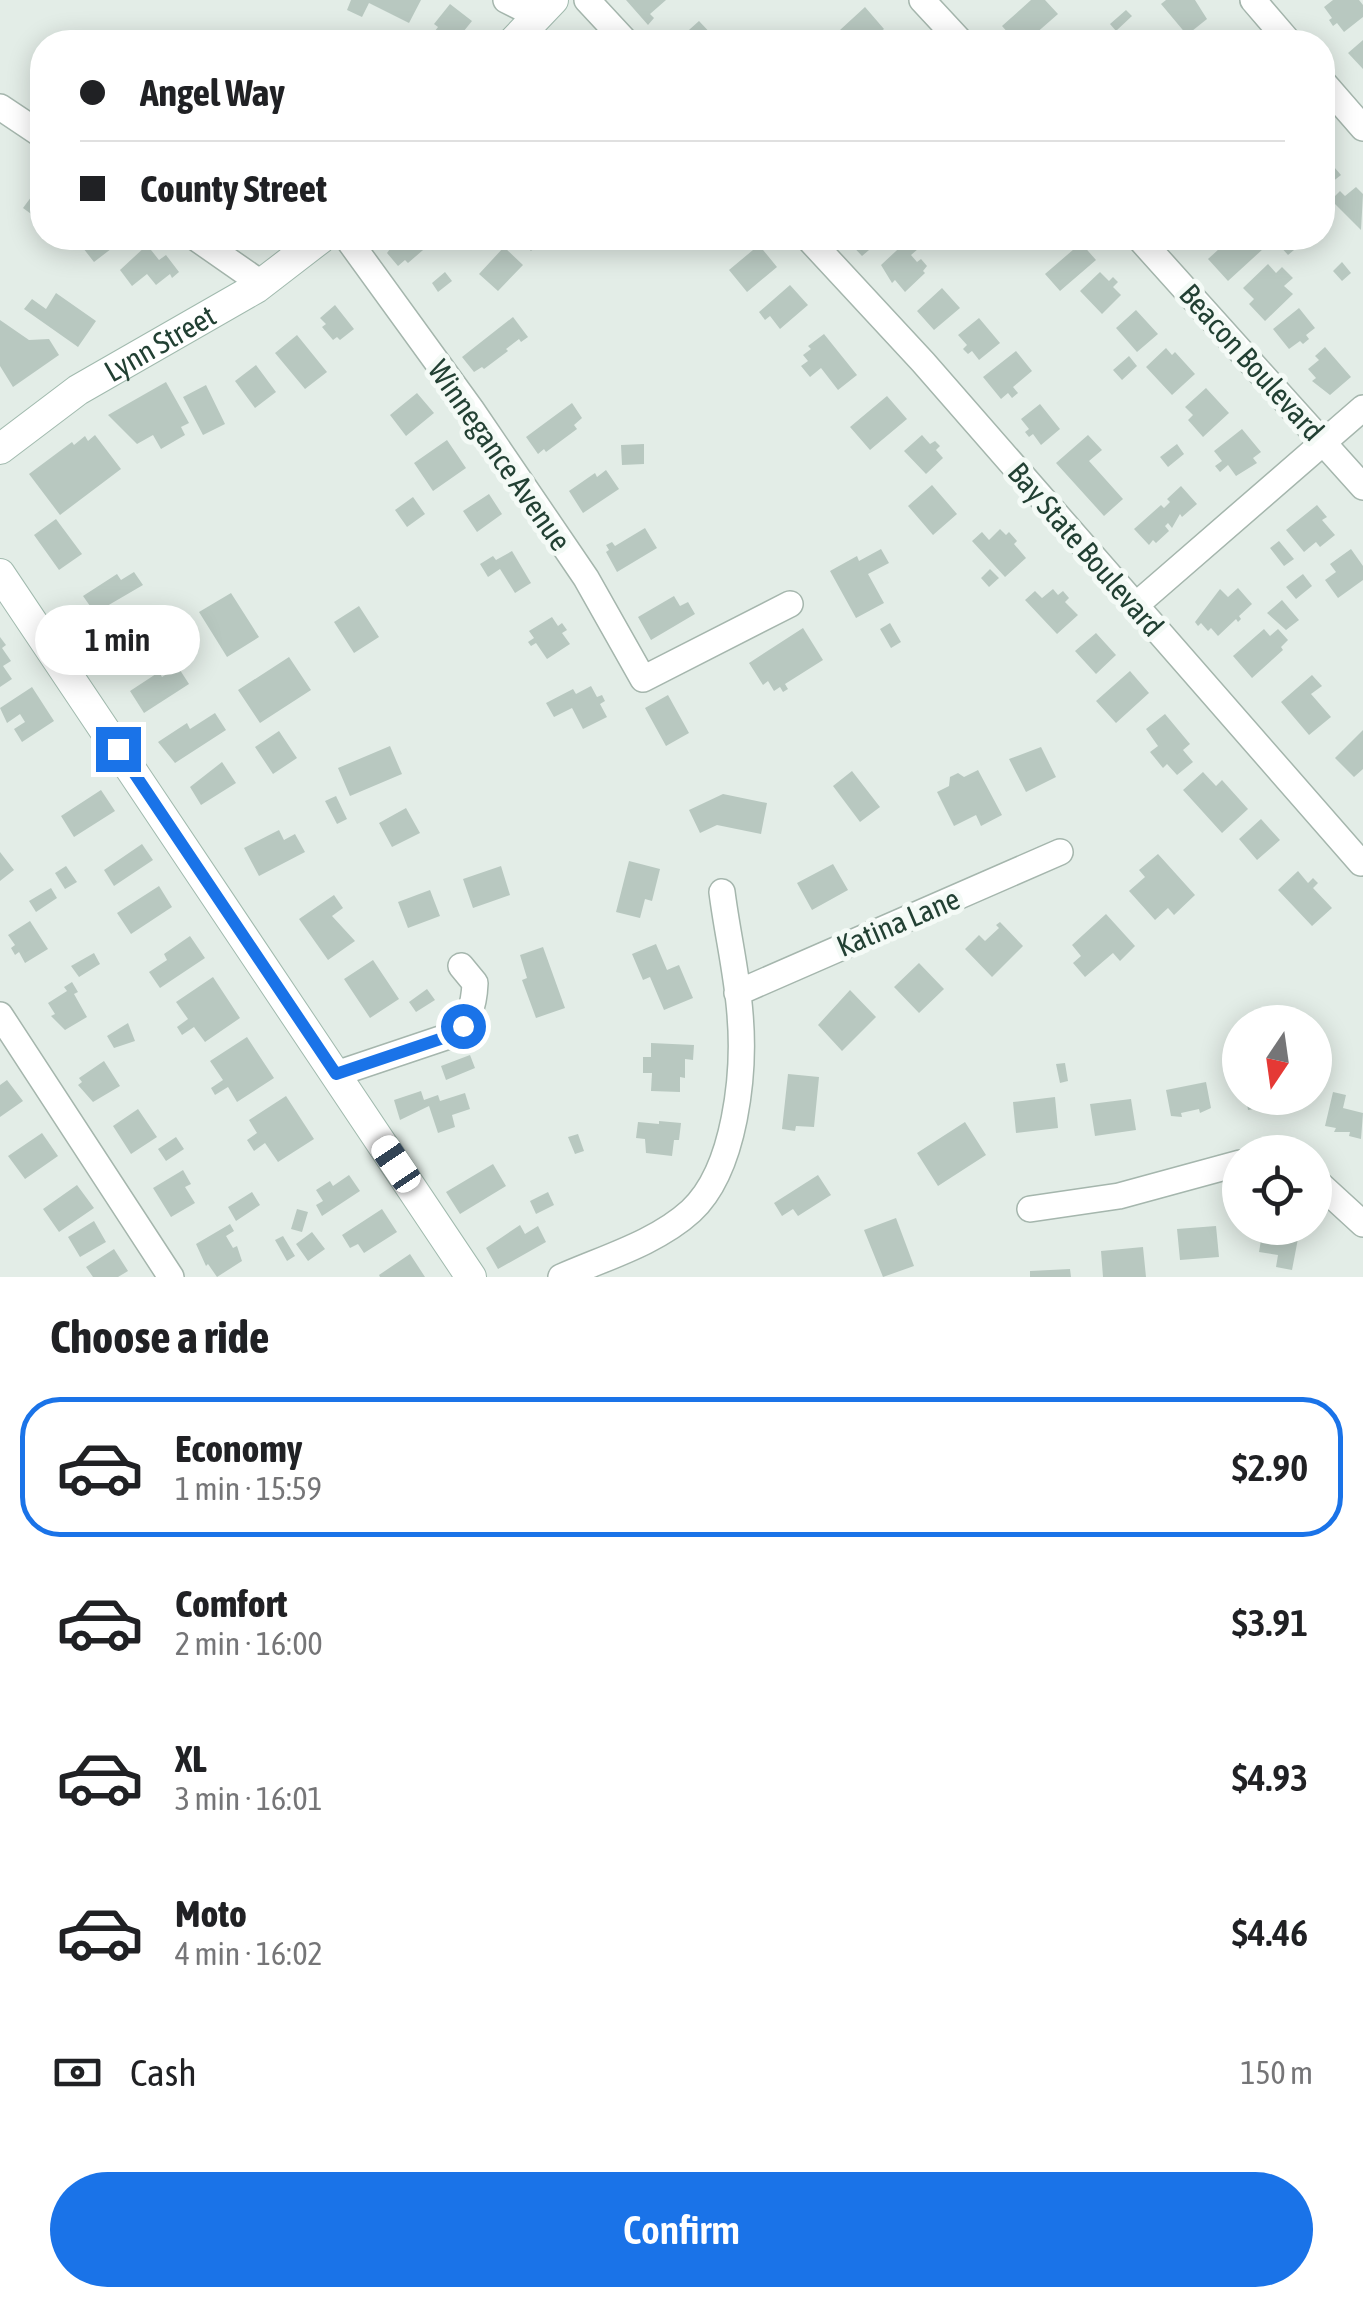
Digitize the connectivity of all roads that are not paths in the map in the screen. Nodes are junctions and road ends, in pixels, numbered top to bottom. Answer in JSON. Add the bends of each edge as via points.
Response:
{"nodes":[{"id":1,"x":506,"y":0,"type":"edge"},
{"id":2,"x":587,"y":0,"type":"edge"},
{"id":3,"x":922,"y":0,"type":"edge"},
{"id":4,"x":1253,"y":0,"type":"edge"},
{"id":5,"x":546,"y":8,"type":"edge"},
{"id":6,"x":525,"y":30,"type":"edge"},
{"id":7,"x":615,"y":30,"type":"edge"},
{"id":8,"x":950,"y":30,"type":"edge"},
{"id":9,"x":1279,"y":30,"type":"edge"},
{"id":10,"x":1335,"y":96,"type":"edge"},
{"id":11,"x":0,"y":107,"type":"edge"},
{"id":12,"x":30,"y":126,"type":"edge"},
{"id":13,"x":1363,"y":128,"type":"edge"},
{"id":14,"x":213,"y":250,"type":"edge"},
{"id":15,"x":306,"y":250,"type":"edge"},
{"id":16,"x":356,"y":250,"type":"edge"},
{"id":17,"x":819,"y":250,"type":"edge"},
{"id":18,"x":1150,"y":250,"type":"edge"},
{"id":19,"x":262,"y":284,"type":"junction"},
{"id":20,"x":1363,"y":408,"type":"edge"},
{"id":21,"x":1323,"y":441,"type":"junction"},
{"id":22,"x":0,"y":449,"type":"edge"},
{"id":23,"x":1363,"y":488,"type":"edge"},
{"id":24,"x":0,"y":574,"type":"edge"},
{"id":25,"x":790,"y":604,"type":"dead end"},
{"id":26,"x":1136,"y":605,"type":"junction"},
{"id":27,"x":1060,"y":852,"type":"dead end"},
{"id":28,"x":1361,"y":863,"type":"edge"},
{"id":29,"x":722,"y":892,"type":"dead end"},
{"id":30,"x":462,"y":966,"type":"dead end"},
{"id":31,"x":737,"y":994,"type":"junction"},
{"id":32,"x":0,"y":1016,"type":"edge"},
{"id":33,"x":336,"y":1074,"type":"junction"},
{"id":34,"x":1222,"y":1168,"type":"edge"},
{"id":35,"x":1332,"y":1196,"type":"edge"},
{"id":36,"x":1030,"y":1208,"type":"dead end"},
{"id":37,"x":1363,"y":1224,"type":"edge"},
{"id":38,"x":171,"y":1277,"type":"edge"},
{"id":39,"x":471,"y":1277,"type":"edge"},
{"id":40,"x":561,"y":1277,"type":"edge"}],
"edges":[{"from":1,"to":5,"type":"street"},
{"from":2,"to":7,"type":"street"},
{"from":3,"to":8,"type":"street"},
{"from":4,"to":9,"type":"street"},
{"from":5,"to":6,"type":"main road"},
{"from":10,"to":13,"type":"street"},
{"from":11,"to":12,"type":"street"},
{"from":14,"to":19,"type":"street"},
{"from":15,"to":19,"type":"main road","name":"Lynn Street"},
{"from":16,"to":25,"type":"street","name":"Winnegance Avenue","via":[[511,466],[644,679]]},
{"from":17,"to":26,"type":"street","name":"Bay State Boulevard"},
{"from":18,"to":21,"type":"street","name":"Beacon Boulevard"},
{"from":19,"to":22,"type":"main road","name":"Lynn Street","via":[[78,390]]},
{"from":20,"to":21,"type":"street"},
{"from":21,"to":23,"type":"street","name":"Beacon Boulevard"},
{"from":21,"to":26,"type":"street"},
{"from":24,"to":33,"type":"main road"},
{"from":26,"to":28,"type":"street","name":"Bay State Boulevard"},
{"from":27,"to":31,"type":"street","name":"Katina Lane"},
{"from":29,"to":31,"type":"street"},
{"from":30,"to":33,"type":"street","via":[[475,982],[463,1026]]},
{"from":31,"to":40,"type":"street","via":[[741,1054],[734,1117],[708,1188],[671,1225]]},
{"from":32,"to":38,"type":"street"},
{"from":33,"to":39,"type":"main road"},
{"from":34,"to":36,"type":"street","via":[[1119,1196]]},
{"from":35,"to":37,"type":"street"}]}
